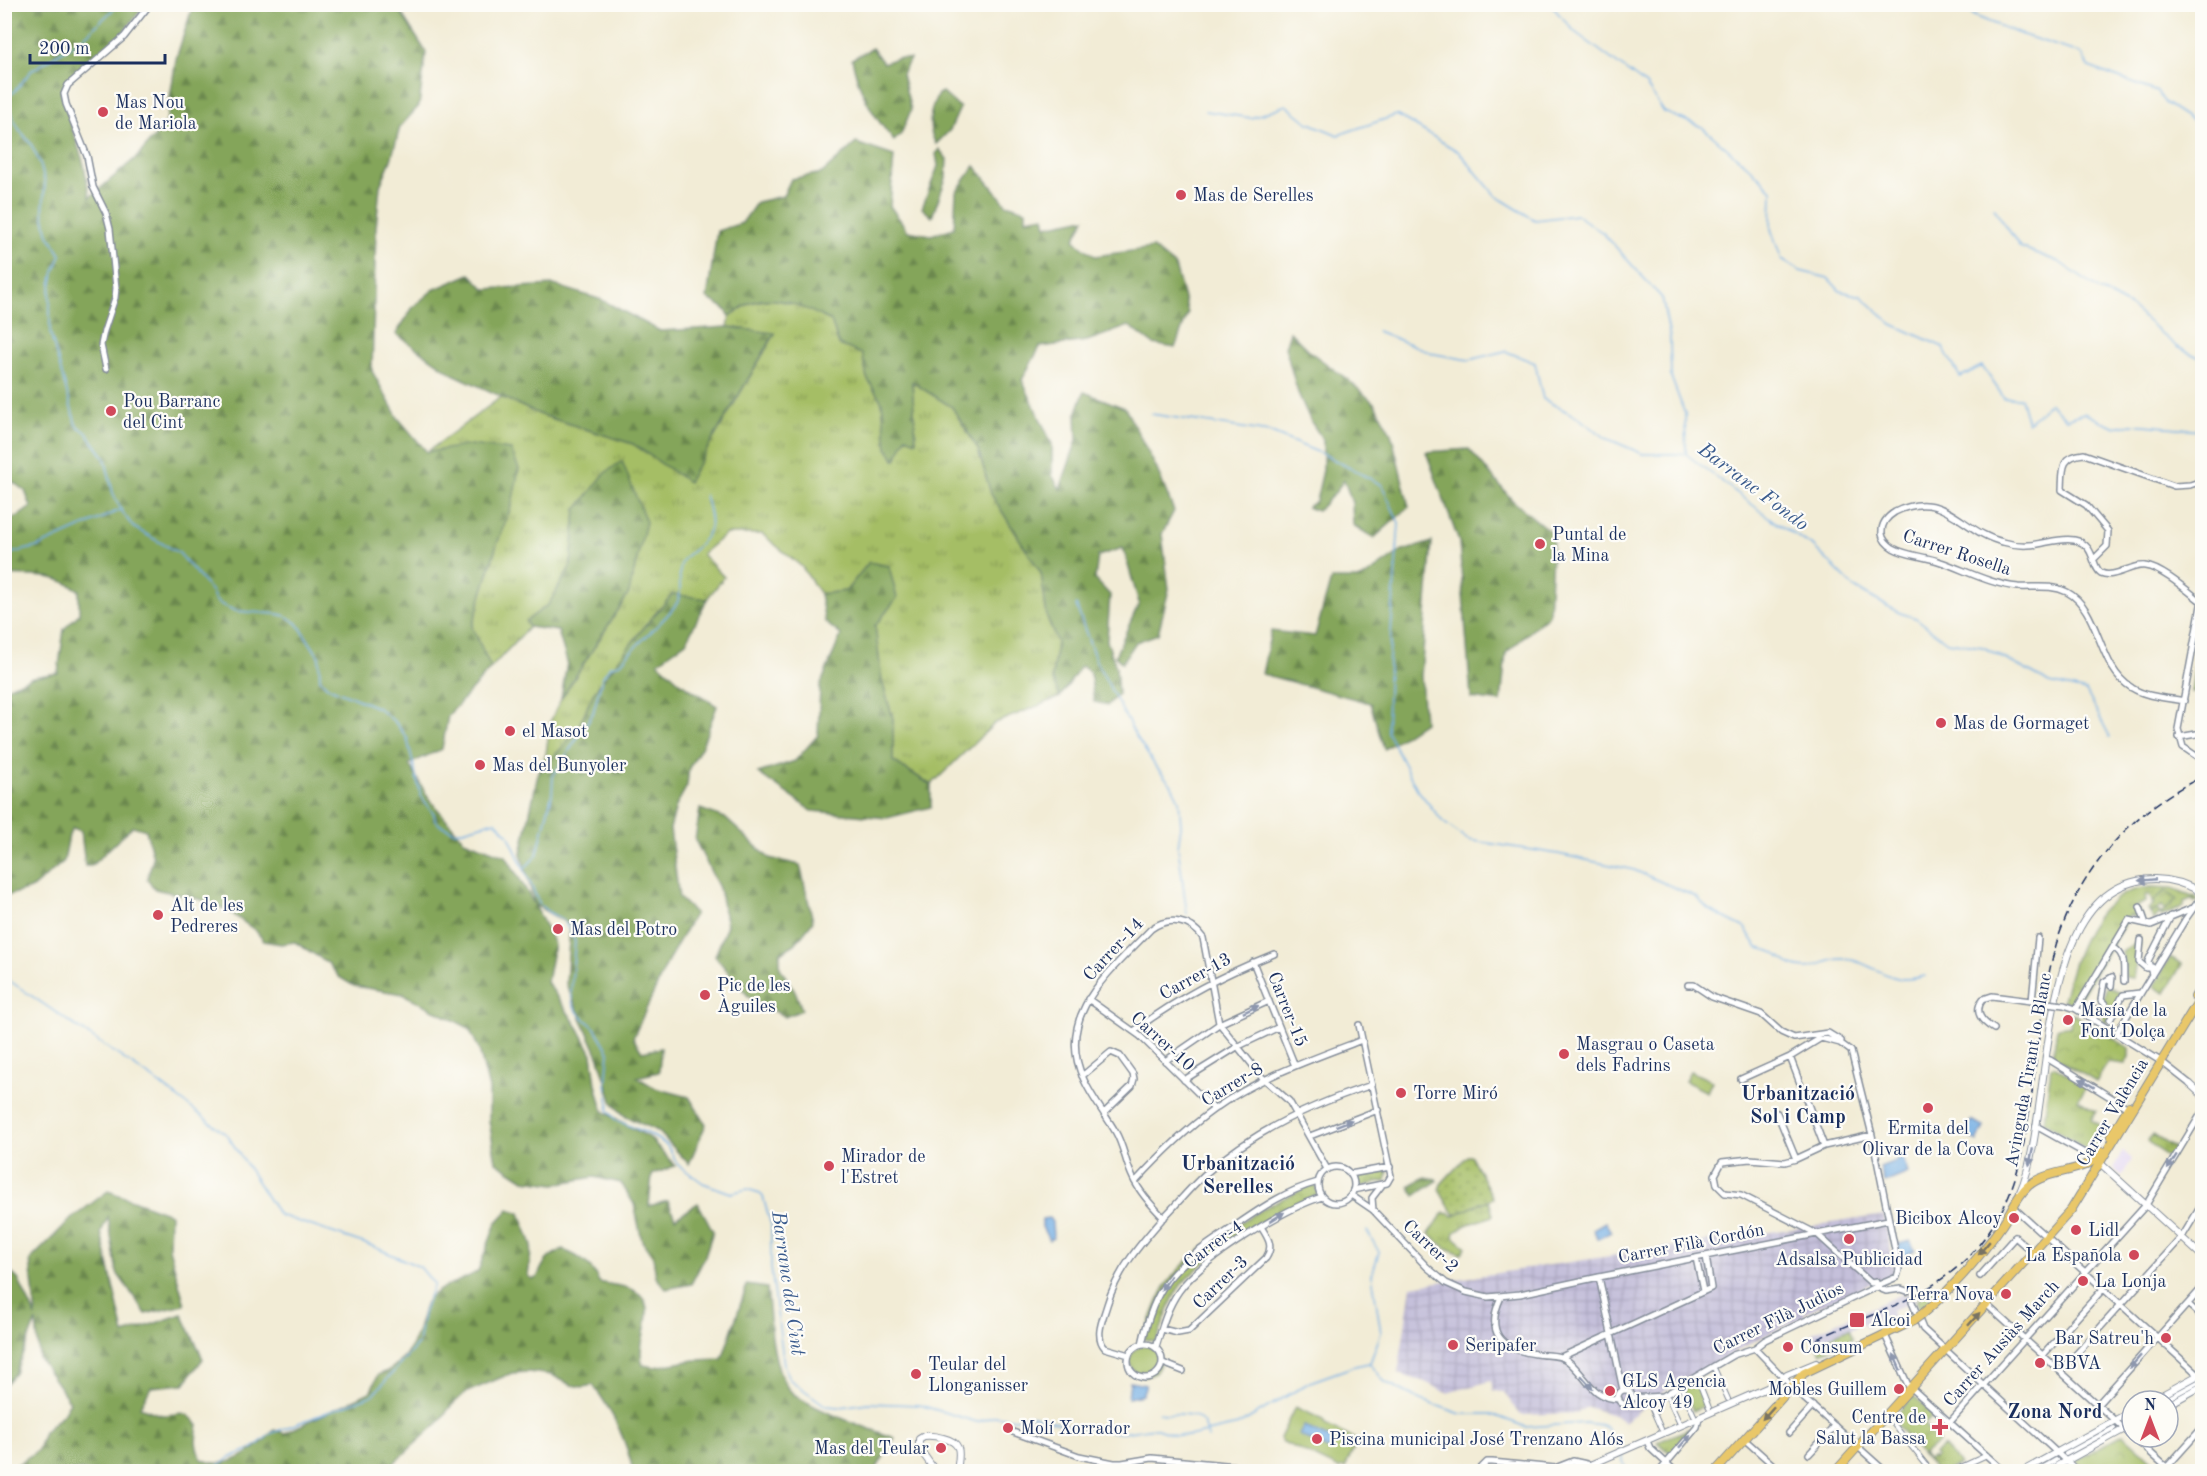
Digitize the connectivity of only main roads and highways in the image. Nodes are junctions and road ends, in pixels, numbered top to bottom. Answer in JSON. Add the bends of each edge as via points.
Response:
{"nodes":[{"id":1,"x":2202,"y":985,"type":"edge"},
{"id":2,"x":2202,"y":994,"type":"edge"},
{"id":3,"x":2159,"y":1061,"type":"junction"},
{"id":4,"x":2098,"y":1162,"type":"junction"},
{"id":5,"x":2078,"y":1167,"type":"junction"},
{"id":6,"x":2087,"y":1185,"type":"junction"},
{"id":7,"x":1714,"y":1472,"type":"edge"},
{"id":8,"x":1835,"y":1472,"type":"edge"}],
"edges":[{"from":1,"to":3,"type":"main road","name":"Carrer València"},
{"from":2,"to":3,"type":"main road","name":"Carrer València"},
{"from":3,"to":4,"type":"main road","name":"Carrer València"},
{"from":3,"to":4,"type":"main road","name":"Carrer València"},
{"from":4,"to":5,"type":"main road"},
{"from":4,"to":6,"type":"main road","name":"Carrer València"},
{"from":5,"to":6,"type":"main road","name":"Carrer València","via":[[2085,1173]]},
{"from":5,"to":7,"type":"main road","name":"Avinguda Tirant lo Blanc","one_way":true,"bridge":true,"via":[[2038,1179],[2026,1188],[1995,1235],[1921,1315],[1806,1372]]},
{"from":8,"to":6,"type":"main road","name":"Carrer València","one_way":true,"via":[[2033,1253]]}]}
